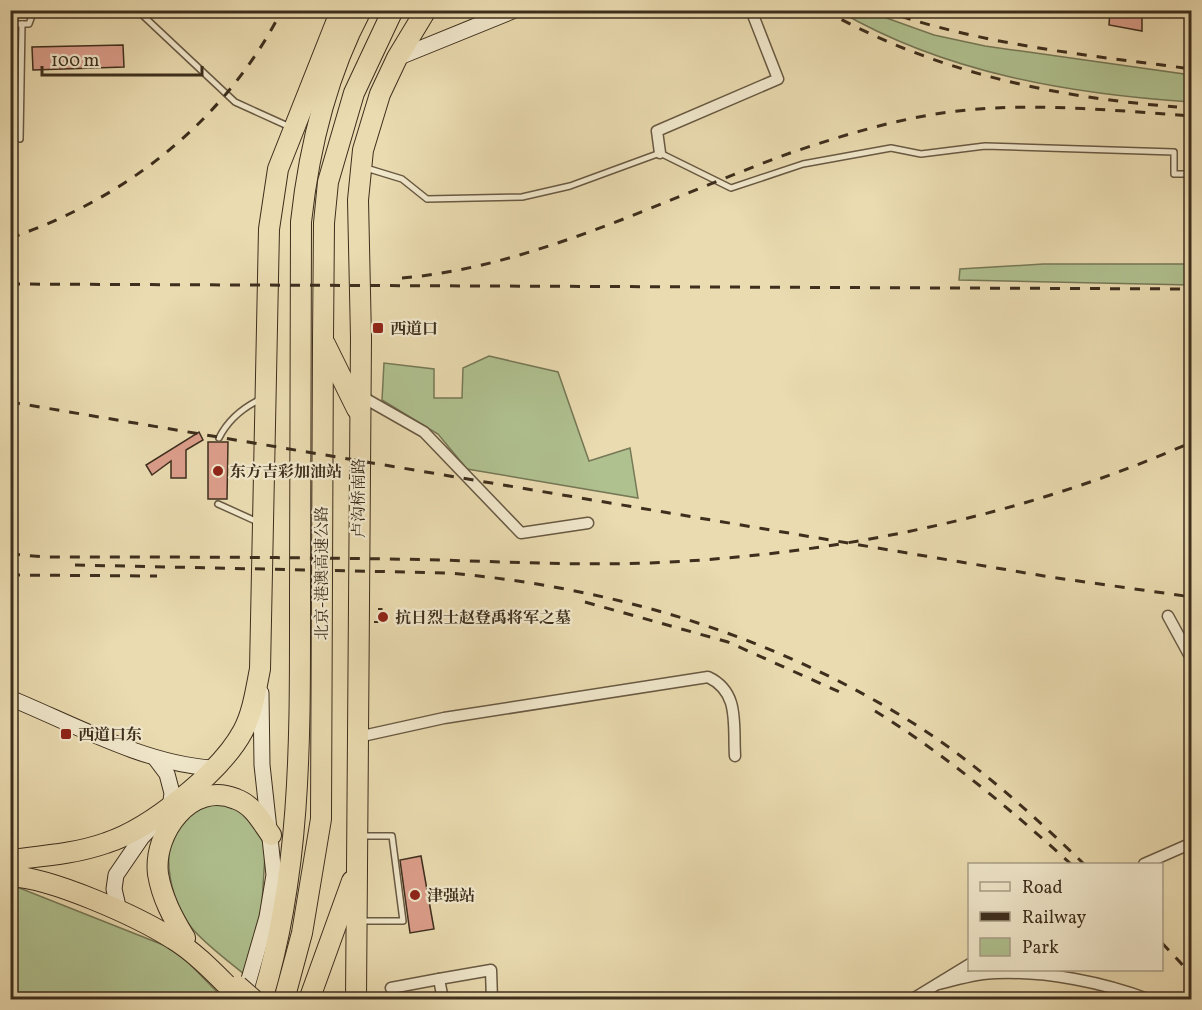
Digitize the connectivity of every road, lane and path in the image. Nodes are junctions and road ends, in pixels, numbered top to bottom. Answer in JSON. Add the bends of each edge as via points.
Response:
{"nodes":[{"id":1,"x":34,"y":10,"type":"edge"},
{"id":2,"x":137,"y":10,"type":"edge"},
{"id":3,"x":341,"y":10,"type":"edge"},
{"id":4,"x":361,"y":10,"type":"edge"},
{"id":5,"x":393,"y":10,"type":"edge"},
{"id":6,"x":426,"y":10,"type":"edge"},
{"id":7,"x":515,"y":10,"type":"edge"},
{"id":8,"x":751,"y":10,"type":"edge"},
{"id":9,"x":10,"y":24,"type":"edge"},
{"id":10,"x":22,"y":24,"type":"junction"},
{"id":11,"x":397,"y":58,"type":"junction"},
{"id":12,"x":328,"y":87,"type":"junction"},
{"id":13,"x":294,"y":129,"type":"junction"},
{"id":14,"x":20,"y":139,"type":"dead end"},
{"id":15,"x":660,"y":153,"type":"junction"},
{"id":16,"x":361,"y":167,"type":"junction"},
{"id":17,"x":278,"y":169,"type":"junction"},
{"id":18,"x":1191,"y":174,"type":"edge"},
{"id":19,"x":323,"y":340,"type":"junction"},
{"id":20,"x":265,"y":397,"type":"junction"},
{"id":21,"x":359,"y":404,"type":"junction"},
{"id":22,"x":219,"y":438,"type":"dead end"},
{"id":23,"x":218,"y":504,"type":"dead end"},
{"id":24,"x":262,"y":523,"type":"junction"},
{"id":25,"x":588,"y":523,"type":"dead end"},
{"id":26,"x":372,"y":609,"type":"dead end"},
{"id":27,"x":1168,"y":616,"type":"dead end"},
{"id":28,"x":372,"y":622,"type":"dead end"},
{"id":29,"x":1191,"y":660,"type":"edge"},
{"id":30,"x":260,"y":669,"type":"junction"},
{"id":31,"x":10,"y":698,"type":"edge"},
{"id":32,"x":358,"y":737,"type":"junction"},
{"id":33,"x":735,"y":756,"type":"dead end"},
{"id":34,"x":154,"y":758,"type":"junction"},
{"id":35,"x":212,"y":768,"type":"junction"},
{"id":36,"x":170,"y":808,"type":"junction"},
{"id":37,"x":271,"y":835,"type":"junction"},
{"id":38,"x":358,"y":836,"type":"junction"},
{"id":39,"x":1191,"y":843,"type":"edge"},
{"id":40,"x":10,"y":860,"type":"edge"},
{"id":41,"x":1146,"y":863,"type":"edge"},
{"id":42,"x":358,"y":864,"type":"junction"},
{"id":43,"x":10,"y":865,"type":"edge"},
{"id":44,"x":10,"y":876,"type":"edge"},
{"id":45,"x":118,"y":906,"type":"junction"},
{"id":46,"x":357,"y":921,"type":"junction"},
{"id":47,"x":185,"y":938,"type":"junction"},
{"id":48,"x":968,"y":965,"type":"edge"},
{"id":49,"x":439,"y":979,"type":"junction"},
{"id":50,"x":938,"y":984,"type":"junction"},
{"id":51,"x":391,"y":988,"type":"dead end"},
{"id":52,"x":239,"y":994,"type":"edge"},
{"id":53,"x":254,"y":999,"type":"edge"},
{"id":54,"x":262,"y":999,"type":"edge"},
{"id":55,"x":284,"y":999,"type":"edge"},
{"id":56,"x":309,"y":999,"type":"edge"},
{"id":57,"x":356,"y":999,"type":"edge"},
{"id":58,"x":443,"y":999,"type":"edge"},
{"id":59,"x":492,"y":999,"type":"edge"},
{"id":60,"x":911,"y":999,"type":"edge"},
{"id":61,"x":1150,"y":999,"type":"edge"}],
"edges":[{"from":1,"to":10,"type":"lane","via":[[28,24]]},
{"from":2,"to":13,"type":"lane","via":[[235,102]]},
{"from":3,"to":13,"type":"highway"},
{"from":4,"to":12,"type":"highway","name":"北京-港澳高速公路","via":[[343,44]]},
{"from":5,"to":19,"type":"highway","name":"北京-港澳高速公路","via":[[354,93],[328,182]]},
{"from":6,"to":11,"type":"highway","name":"卢沟桥南路"},
{"from":7,"to":11,"type":"street"},
{"from":8,"to":15,"type":"street","via":[[778,79],[657,131]]},
{"from":9,"to":10,"type":"lane"},
{"from":10,"to":14,"type":"lane"},
{"from":11,"to":16,"type":"highway","name":"卢沟桥南路","via":[[380,94]]},
{"from":12,"to":17,"type":"highway"},
{"from":12,"to":54,"type":"highway","name":"北京-港澳高速公路","via":[[306,177],[301,222],[300,772],[291,867]]},
{"from":13,"to":17,"type":"highway"},
{"from":15,"to":16,"type":"lane","via":[[570,186],[522,197],[427,199],[402,179]]},
{"from":15,"to":18,"type":"lane","via":[[731,188],[803,164],[891,148],[921,154],[985,147],[1174,152],[1174,174]]},
{"from":16,"to":21,"type":"highway","name":"卢沟桥南路"},
{"from":17,"to":20,"type":"highway","via":[[270,229]]},
{"from":19,"to":21,"type":"highway"},
{"from":19,"to":55,"type":"highway","name":"北京-港澳高速公路","via":[[321,819],[302,933]]},
{"from":20,"to":22,"type":"lane","via":[[240,411],[226,424]]},
{"from":20,"to":24,"type":"highway"},
{"from":21,"to":25,"type":"street","via":[[424,432],[521,533]]},
{"from":21,"to":32,"type":"highway","name":"卢沟桥南路"},
{"from":23,"to":24,"type":"lane"},
{"from":24,"to":30,"type":"highway"},
{"from":26,"to":28,"type":"path","via":[[383,609],[383,622]]},
{"from":27,"to":29,"type":"street"},
{"from":30,"to":35,"type":"highway","via":[[243,731]]},
{"from":30,"to":37,"type":"street","via":[[262,765]]},
{"from":31,"to":34,"type":"street"},
{"from":32,"to":33,"type":"street","via":[[444,718],[708,677],[729,694]]},
{"from":32,"to":38,"type":"highway","name":"卢沟桥南路"},
{"from":34,"to":35,"type":"street","via":[[182,766]]},
{"from":34,"to":36,"type":"street","via":[[167,774],[172,793]]},
{"from":35,"to":36,"type":"highway"},
{"from":36,"to":40,"type":"highway","via":[[137,830],[105,844]]},
{"from":36,"to":45,"type":"street","via":[[142,837],[116,875]]},
{"from":37,"to":47,"type":"highway","via":[[250,806],[235,798],[202,797],[172,819],[159,851],[158,873],[170,914]]},
{"from":37,"to":52,"type":"street","via":[[271,896]]},
{"from":38,"to":42,"type":"highway","name":"卢沟桥南路"},
{"from":38,"to":46,"type":"lane","via":[[392,836],[403,921]]},
{"from":39,"to":41,"type":"street"},
{"from":42,"to":46,"type":"highway","name":"卢沟桥南路"},
{"from":42,"to":56,"type":"highway"},
{"from":43,"to":45,"type":"highway","via":[[36,870]]},
{"from":44,"to":45,"type":"highway","via":[[40,881]]},
{"from":45,"to":47,"type":"highway","via":[[162,921]]},
{"from":45,"to":52,"type":"highway","via":[[174,939]]},
{"from":46,"to":57,"type":"highway","name":"卢沟桥南路"},
{"from":47,"to":52,"type":"highway"},
{"from":48,"to":50,"type":"street"},
{"from":49,"to":51,"type":"street"},
{"from":49,"to":58,"type":"street"},
{"from":49,"to":59,"type":"street","via":[[490,970]]},
{"from":50,"to":60,"type":"street"},
{"from":50,"to":61,"type":"street","via":[[995,972],[1059,977],[1126,990]]},
{"from":52,"to":53,"type":"highway","bridge":true}]}
